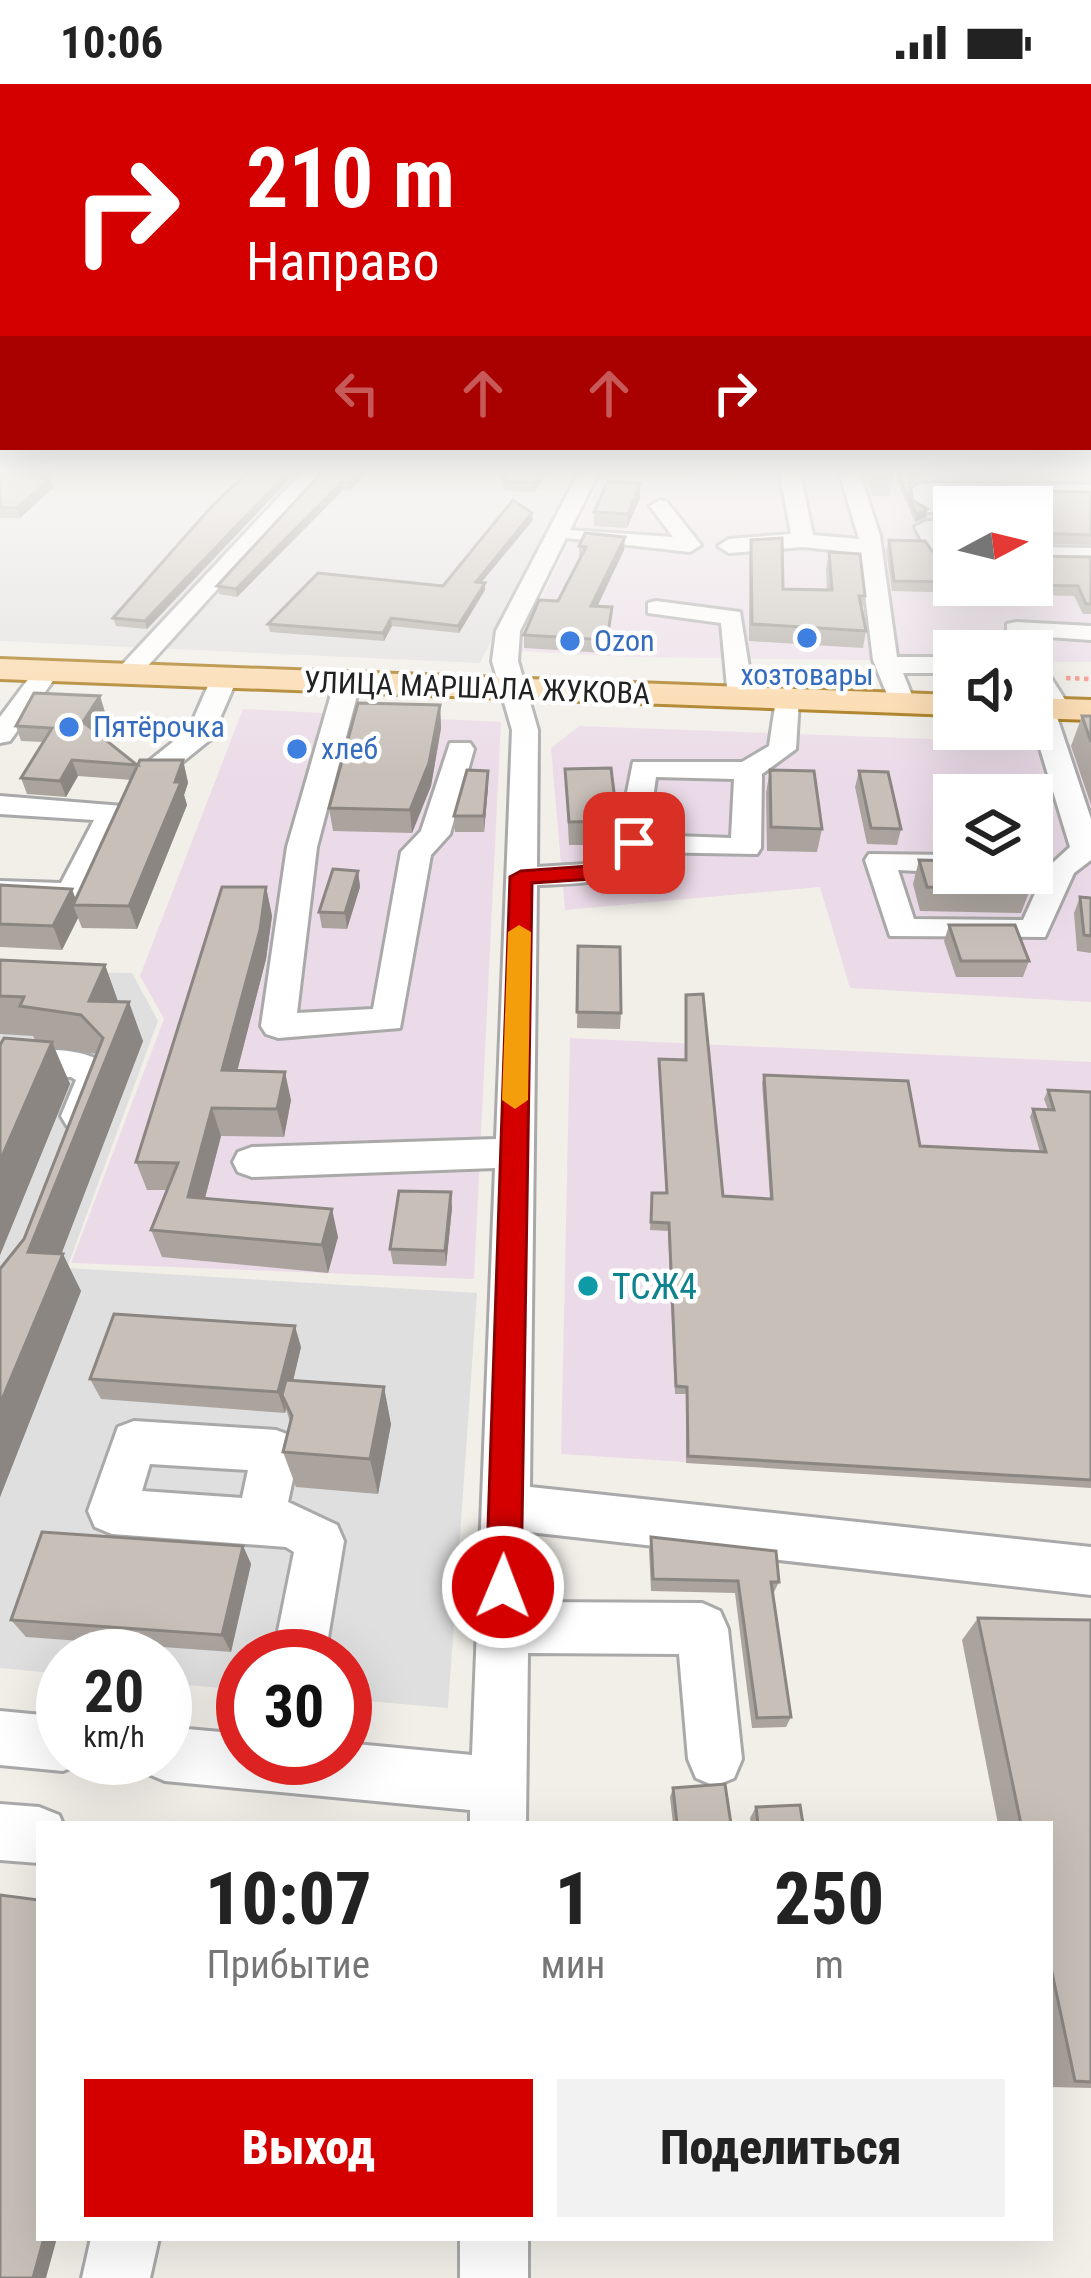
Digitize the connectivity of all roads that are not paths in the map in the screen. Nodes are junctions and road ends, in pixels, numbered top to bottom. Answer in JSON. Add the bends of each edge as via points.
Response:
{"nodes":[{"id":1,"x":223,"y":570,"type":"edge"},
{"id":2,"x":539,"y":570,"type":"edge"},
{"id":3,"x":872,"y":570,"type":"edge"},
{"id":4,"x":656,"y":608,"type":"dead end"},
{"id":5,"x":1016,"y":629,"type":"dead end"},
{"id":6,"x":1091,"y":633,"type":"edge"},
{"id":7,"x":887,"y":664,"type":"junction"},
{"id":8,"x":933,"y":665,"type":"edge"},
{"id":9,"x":0,"y":669,"type":"edge"},
{"id":10,"x":47,"y":671,"type":"junction"},
{"id":11,"x":126,"y":675,"type":"junction"},
{"id":12,"x":224,"y":679,"type":"junction"},
{"id":13,"x":346,"y":683,"type":"junction"},
{"id":14,"x":515,"y":690,"type":"junction"},
{"id":15,"x":741,"y":698,"type":"junction"},
{"id":16,"x":786,"y":699,"type":"junction"},
{"id":17,"x":902,"y":703,"type":"junction"},
{"id":18,"x":933,"y":704,"type":"edge"},
{"id":19,"x":1055,"y":709,"type":"edge"},
{"id":20,"x":0,"y":735,"type":"edge"},
{"id":21,"x":460,"y":749,"type":"dead end"},
{"id":22,"x":154,"y":771,"type":"edge"},
{"id":23,"x":748,"y":771,"type":"junction"},
{"id":24,"x":0,"y":805,"type":"edge"},
{"id":25,"x":634,"y":843,"type":"junction"},
{"id":26,"x":933,"y":863,"type":"edge"},
{"id":27,"x":1053,"y":866,"type":"edge"},
{"id":28,"x":521,"y":877,"type":"junction"},
{"id":29,"x":0,"y":891,"type":"edge"},
{"id":30,"x":1041,"y":894,"type":"edge"},
{"id":31,"x":3,"y":1068,"type":"edge"},
{"id":32,"x":70,"y":1141,"type":"edge"},
{"id":33,"x":514,"y":1153,"type":"junction"},
{"id":34,"x":252,"y":1162,"type":"dead end"},
{"id":35,"x":506,"y":1507,"type":"junction"},
{"id":36,"x":260,"y":1522,"type":"dead end"},
{"id":37,"x":1091,"y":1571,"type":"edge"},
{"id":38,"x":502,"y":1627,"type":"junction"},
{"id":39,"x":303,"y":1629,"type":"edge"},
{"id":40,"x":0,"y":1738,"type":"edge"},
{"id":41,"x":36,"y":1741,"type":"edge"},
{"id":42,"x":715,"y":1759,"type":"dead end"},
{"id":43,"x":372,"y":1779,"type":"edge"},
{"id":44,"x":498,"y":1804,"type":"edge"},
{"id":45,"x":0,"y":1832,"type":"edge"},
{"id":46,"x":36,"y":1835,"type":"edge"},
{"id":47,"x":124,"y":2241,"type":"edge"},
{"id":48,"x":494,"y":2241,"type":"edge"},
{"id":49,"x":116,"y":2278,"type":"edge"},
{"id":50,"x":494,"y":2278,"type":"edge"}],
"edges":[{"from":1,"to":11,"type":"street"},
{"from":2,"to":14,"type":"street","via":[[508,631],[505,661]]},
{"from":3,"to":7,"type":"street"},
{"from":4,"to":15,"type":"street","via":[[732,617]]},
{"from":5,"to":6,"type":"street"},
{"from":7,"to":8,"type":"street"},
{"from":7,"to":17,"type":"street"},
{"from":9,"to":10,"type":"main road","name":"УЛИЦА МАРШАЛА ЖУКОВА"},
{"from":10,"to":11,"type":"main road","name":"УЛИЦА МАРШАЛА ЖУКОВА"},
{"from":10,"to":20,"type":"street"},
{"from":11,"to":12,"type":"main road","name":"УЛИЦА МАРШАЛА ЖУКОВА"},
{"from":12,"to":13,"type":"main road","name":"УЛИЦА МАРШАЛА ЖУКОВА"},
{"from":12,"to":22,"type":"street","via":[[201,733]]},
{"from":13,"to":14,"type":"main road","name":"УЛИЦА МАРШАЛА ЖУКОВА"},
{"from":13,"to":21,"type":"street","via":[[302,847],[278,1026],[388,1020],[416,852],[434,834]]},
{"from":14,"to":15,"type":"main road","name":"УЛИЦА МАРШАЛА ЖУКОВА"},
{"from":14,"to":28,"type":"street","via":[[524,730]]},
{"from":15,"to":16,"type":"main road","name":"УЛИЦА МАРШАЛА ЖУКОВА"},
{"from":16,"to":17,"type":"main road","name":"УЛИЦА МАРШАЛА ЖУКОВА"},
{"from":16,"to":23,"type":"street","via":[[782,748]]},
{"from":17,"to":18,"type":"main road","name":"УЛИЦА МАРШАЛА ЖУКОВА"},
{"from":19,"to":27,"type":"street","via":[[1086,849]]},
{"from":23,"to":25,"type":"street","via":[[643,768]]},
{"from":23,"to":25,"type":"street","via":[[746,848]]},
{"from":24,"to":29,"type":"street","via":[[113,812],[71,893]]},
{"from":25,"to":28,"type":"street","via":[[622,865],[606,872]]},
{"from":26,"to":30,"type":"street","via":[[880,860],[901,929],[1034,930]]},
{"from":28,"to":33,"type":"street"},
{"from":31,"to":32,"type":"street","via":[[77,1065],[96,1075]]},
{"from":33,"to":34,"type":"street"},
{"from":33,"to":35,"type":"street"},
{"from":35,"to":37,"type":"street"},
{"from":35,"to":38,"type":"street"},
{"from":36,"to":39,"type":"street","via":[[293,1525],[320,1541]]},
{"from":38,"to":42,"type":"street","via":[[702,1629]]},
{"from":38,"to":44,"type":"street"},
{"from":40,"to":41,"type":"street"},
{"from":43,"to":44,"type":"street"},
{"from":45,"to":46,"type":"street"},
{"from":47,"to":49,"type":"street"},
{"from":48,"to":50,"type":"street"}]}
